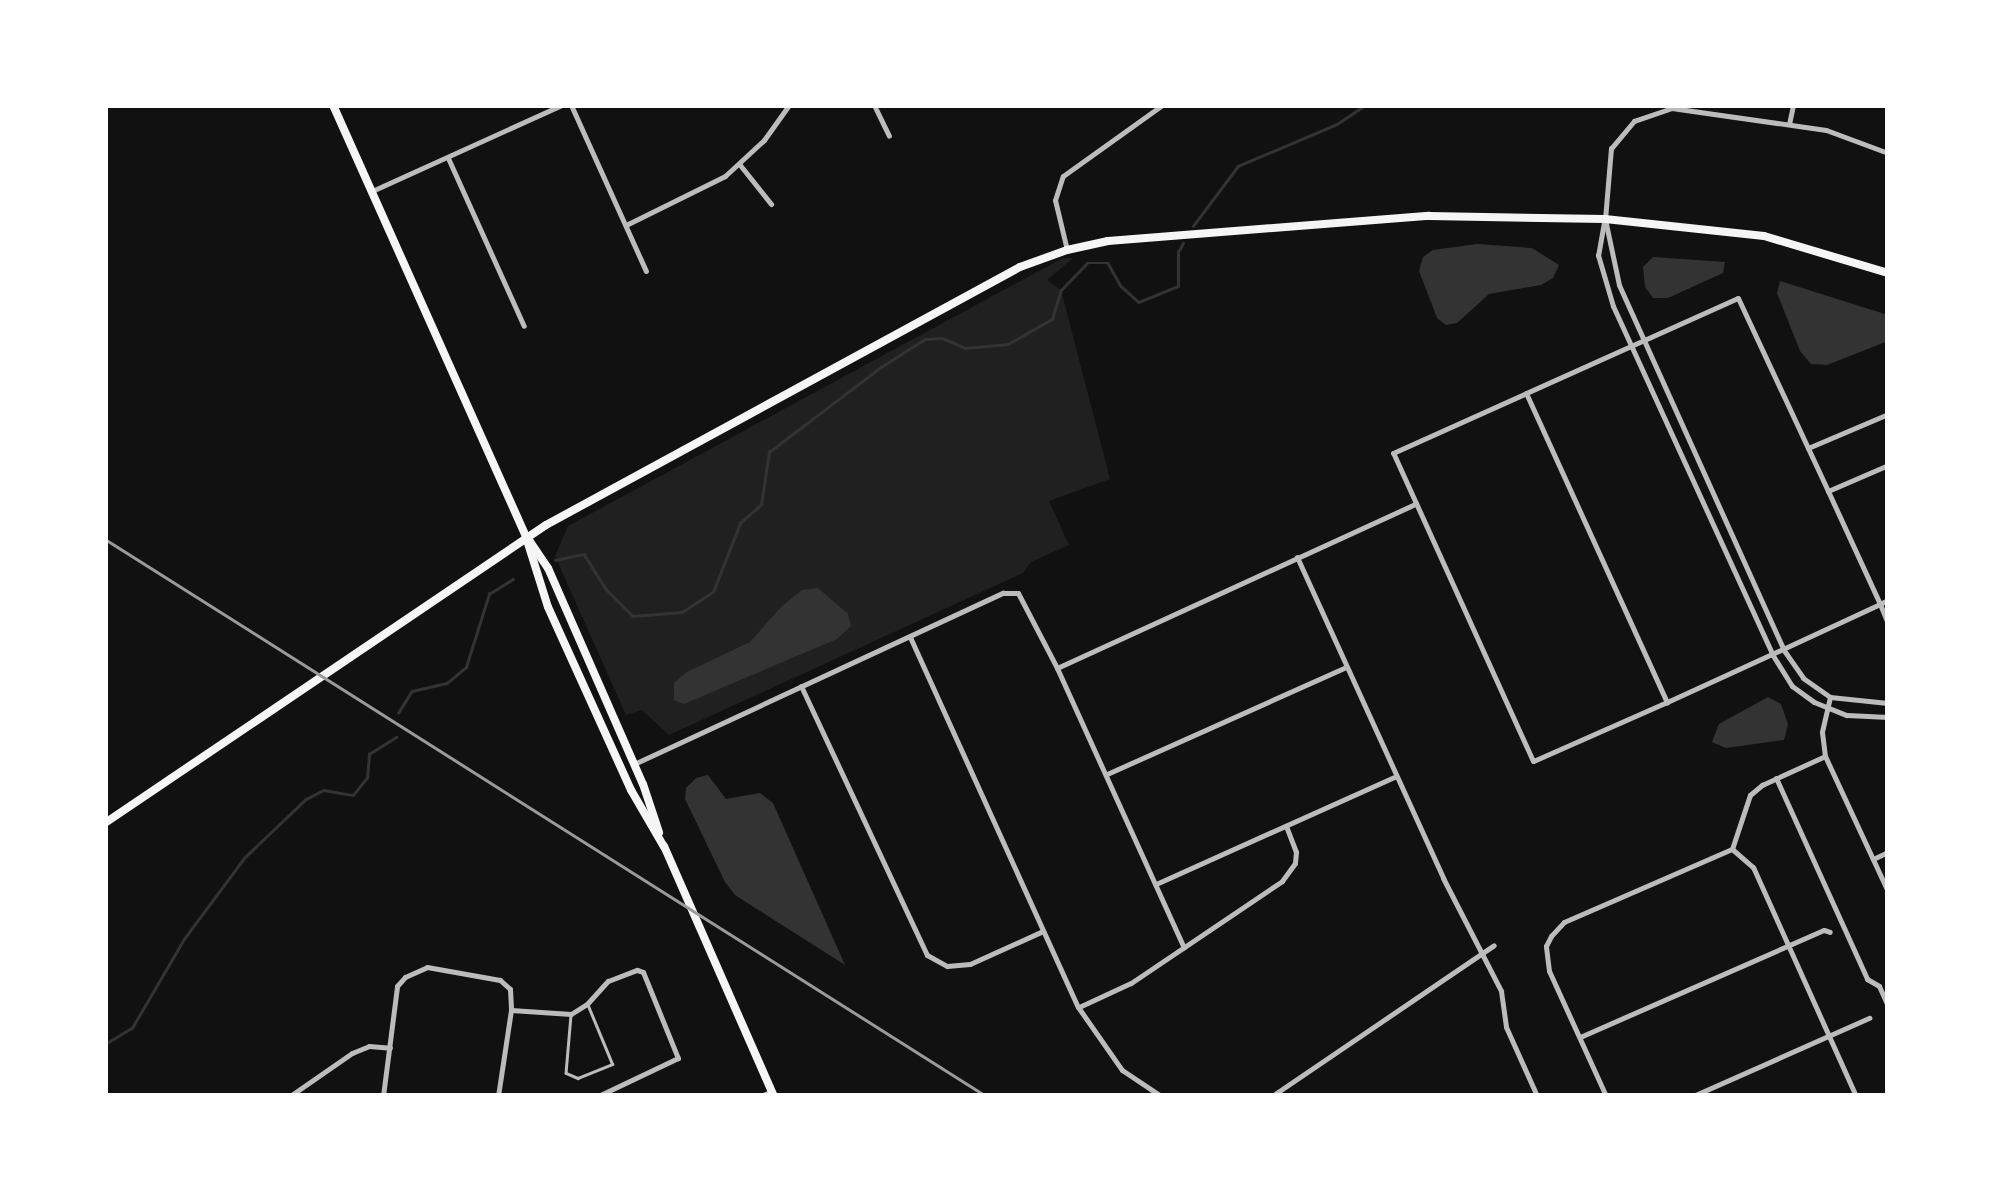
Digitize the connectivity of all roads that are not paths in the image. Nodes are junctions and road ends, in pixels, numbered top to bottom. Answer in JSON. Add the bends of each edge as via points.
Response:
{"nodes":[{"id":1,"x":333,"y":105,"type":"edge"},
{"id":2,"x":562,"y":105,"type":"edge"},
{"id":3,"x":571,"y":105,"type":"edge"},
{"id":4,"x":789,"y":105,"type":"edge"},
{"id":5,"x":874,"y":105,"type":"edge"},
{"id":6,"x":1162,"y":105,"type":"edge"},
{"id":7,"x":1793,"y":105,"type":"edge"},
{"id":8,"x":1790,"y":124,"type":"junction"},
{"id":9,"x":889,"y":136,"type":"dead end"},
{"id":10,"x":1888,"y":153,"type":"edge"},
{"id":11,"x":448,"y":158,"type":"junction"},
{"id":12,"x":740,"y":165,"type":"junction"},
{"id":13,"x":372,"y":192,"type":"junction"},
{"id":14,"x":772,"y":204,"type":"dead end"},
{"id":15,"x":1605,"y":219,"type":"junction"},
{"id":16,"x":626,"y":224,"type":"junction"},
{"id":17,"x":1068,"y":250,"type":"junction"},
{"id":18,"x":646,"y":271,"type":"dead end"},
{"id":19,"x":1888,"y":272,"type":"edge"},
{"id":20,"x":524,"y":326,"type":"dead end"},
{"id":21,"x":1642,"y":340,"type":"junction"},
{"id":22,"x":1630,"y":345,"type":"junction"},
{"id":23,"x":1526,"y":392,"type":"junction"},
{"id":24,"x":1888,"y":414,"type":"edge"},
{"id":25,"x":1808,"y":448,"type":"junction"},
{"id":26,"x":1888,"y":464,"type":"edge"},
{"id":27,"x":1828,"y":491,"type":"junction"},
{"id":28,"x":1416,"y":504,"type":"junction"},
{"id":29,"x":526,"y":536,"type":"junction"},
{"id":30,"x":1297,"y":557,"type":"junction"},
{"id":31,"x":1888,"y":600,"type":"edge"},
{"id":32,"x":1880,"y":604,"type":"junction"},
{"id":33,"x":1888,"y":624,"type":"edge"},
{"id":34,"x":910,"y":636,"type":"junction"},
{"id":35,"x":1783,"y":649,"type":"junction"},
{"id":36,"x":1772,"y":654,"type":"junction"},
{"id":37,"x":1346,"y":667,"type":"junction"},
{"id":38,"x":1057,"y":668,"type":"junction"},
{"id":39,"x":801,"y":686,"type":"junction"},
{"id":40,"x":1830,"y":696,"type":"junction"},
{"id":41,"x":1667,"y":702,"type":"junction"},
{"id":42,"x":1888,"y":703,"type":"edge"},
{"id":43,"x":1827,"y":710,"type":"junction"},
{"id":44,"x":1888,"y":718,"type":"edge"},
{"id":45,"x":1825,"y":756,"type":"junction"},
{"id":46,"x":634,"y":764,"type":"junction"},
{"id":47,"x":1106,"y":775,"type":"junction"},
{"id":48,"x":1396,"y":776,"type":"junction"},
{"id":49,"x":1776,"y":778,"type":"junction"},
{"id":50,"x":105,"y":822,"type":"edge"},
{"id":51,"x":1286,"y":826,"type":"junction"},
{"id":52,"x":664,"y":847,"type":"junction"},
{"id":53,"x":1732,"y":849,"type":"junction"},
{"id":54,"x":1888,"y":852,"type":"edge"},
{"id":55,"x":1872,"y":859,"type":"junction"},
{"id":56,"x":1156,"y":884,"type":"junction"},
{"id":57,"x":1888,"y":892,"type":"edge"},
{"id":58,"x":1042,"y":932,"type":"junction"},
{"id":59,"x":1830,"y":932,"type":"dead end"},
{"id":60,"x":1494,"y":945,"type":"dead end"},
{"id":61,"x":1789,"y":945,"type":"junction"},
{"id":62,"x":1184,"y":948,"type":"junction"},
{"id":63,"x":1484,"y":953,"type":"junction"},
{"id":64,"x":1888,"y":982,"type":"edge"},
{"id":65,"x":1879,"y":986,"type":"junction"},
{"id":66,"x":587,"y":1004,"type":"junction"},
{"id":67,"x":1888,"y":1006,"type":"edge"},
{"id":68,"x":1078,"y":1007,"type":"junction"},
{"id":69,"x":511,"y":1010,"type":"junction"},
{"id":70,"x":571,"y":1014,"type":"junction"},
{"id":71,"x":1869,"y":1018,"type":"dead end"},
{"id":72,"x":1829,"y":1036,"type":"junction"},
{"id":73,"x":1580,"y":1037,"type":"junction"},
{"id":74,"x":390,"y":1048,"type":"junction"},
{"id":75,"x":773,"y":1094,"type":"edge"},
{"id":76,"x":290,"y":1096,"type":"edge"},
{"id":77,"x":383,"y":1096,"type":"edge"},
{"id":78,"x":498,"y":1096,"type":"edge"},
{"id":79,"x":598,"y":1096,"type":"edge"},
{"id":80,"x":761,"y":1096,"type":"edge"},
{"id":81,"x":1161,"y":1096,"type":"edge"},
{"id":82,"x":1272,"y":1096,"type":"edge"},
{"id":83,"x":1537,"y":1096,"type":"edge"},
{"id":84,"x":1606,"y":1096,"type":"edge"},
{"id":85,"x":1693,"y":1096,"type":"edge"},
{"id":86,"x":1856,"y":1096,"type":"edge"}],
"edges":[{"from":1,"to":13,"type":"main road"},
{"from":2,"to":11,"type":"street"},
{"from":3,"to":16,"type":"street"},
{"from":4,"to":12,"type":"street"},
{"from":5,"to":9,"type":"street"},
{"from":6,"to":17,"type":"street","via":[[1063,176],[1056,200]]},
{"from":7,"to":8,"type":"street"},
{"from":8,"to":10,"type":"street"},
{"from":8,"to":15,"type":"street","via":[[1692,107],[1638,118],[1611,148]]},
{"from":11,"to":13,"type":"street"},
{"from":11,"to":20,"type":"street"},
{"from":12,"to":14,"type":"street"},
{"from":12,"to":16,"type":"street"},
{"from":13,"to":29,"type":"main road"},
{"from":15,"to":17,"type":"main road","via":[[1429,216],[1108,241]]},
{"from":15,"to":19,"type":"main road","via":[[1764,236]]},
{"from":15,"to":21,"type":"street","via":[[1612,267]]},
{"from":15,"to":22,"type":"street","via":[[1599,266]]},
{"from":16,"to":18,"type":"street"},
{"from":17,"to":29,"type":"main road","via":[[1020,267]]},
{"from":21,"to":22,"type":"street"},
{"from":21,"to":25,"type":"street","via":[[1738,298]]},
{"from":21,"to":35,"type":"street"},
{"from":22,"to":23,"type":"street"},
{"from":22,"to":36,"type":"street"},
{"from":23,"to":28,"type":"street","via":[[1393,453]]},
{"from":23,"to":41,"type":"street"},
{"from":24,"to":25,"type":"street"},
{"from":25,"to":27,"type":"street"},
{"from":26,"to":27,"type":"street"},
{"from":27,"to":32,"type":"street"},
{"from":28,"to":30,"type":"street"},
{"from":28,"to":41,"type":"street","via":[[1533,761]]},
{"from":29,"to":46,"type":"main road","via":[[548,568]]},
{"from":29,"to":50,"type":"main road"},
{"from":29,"to":52,"type":"main road","via":[[548,607]]},
{"from":30,"to":37,"type":"street"},
{"from":30,"to":38,"type":"street"},
{"from":31,"to":32,"type":"street"},
{"from":32,"to":33,"type":"street"},
{"from":32,"to":35,"type":"street"},
{"from":34,"to":38,"type":"street","via":[[1003,593],[1018,593]]},
{"from":34,"to":39,"type":"street"},
{"from":34,"to":58,"type":"street"},
{"from":35,"to":36,"type":"street"},
{"from":35,"to":40,"type":"street","via":[[1803,678]]},
{"from":36,"to":41,"type":"street"},
{"from":36,"to":43,"type":"street","via":[[1800,694]]},
{"from":37,"to":47,"type":"street"},
{"from":37,"to":48,"type":"street"},
{"from":38,"to":47,"type":"street"},
{"from":39,"to":46,"type":"street"},
{"from":39,"to":58,"type":"street","via":[[927,955],[947,966],[970,964]]},
{"from":40,"to":42,"type":"street"},
{"from":40,"to":43,"type":"street"},
{"from":43,"to":44,"type":"street"},
{"from":43,"to":45,"type":"street"},
{"from":45,"to":49,"type":"street"},
{"from":45,"to":55,"type":"street"},
{"from":46,"to":52,"type":"main road"},
{"from":47,"to":56,"type":"street"},
{"from":48,"to":51,"type":"street"},
{"from":48,"to":63,"type":"street"},
{"from":49,"to":53,"type":"street","via":[[1750,795]]},
{"from":49,"to":65,"type":"street","via":[[1868,979]]},
{"from":51,"to":56,"type":"street"},
{"from":51,"to":62,"type":"street","via":[[1296,852],[1290,874]]},
{"from":52,"to":75,"type":"main road"},
{"from":53,"to":61,"type":"street","via":[[1753,866]]},
{"from":53,"to":73,"type":"street","via":[[1564,922],[1548,940],[1549,971]]},
{"from":54,"to":55,"type":"street"},
{"from":55,"to":57,"type":"street"},
{"from":56,"to":62,"type":"street"},
{"from":58,"to":68,"type":"street"},
{"from":59,"to":61,"type":"street"},
{"from":60,"to":63,"type":"street"},
{"from":61,"to":72,"type":"street"},
{"from":61,"to":73,"type":"street"},
{"from":62,"to":68,"type":"street","via":[[1131,984]]},
{"from":63,"to":82,"type":"street"},
{"from":63,"to":83,"type":"street"},
{"from":64,"to":65,"type":"street"},
{"from":65,"to":67,"type":"street"},
{"from":66,"to":70,"type":"street"},
{"from":66,"to":70,"type":"lane","via":[[612,1064],[578,1078],[566,1072]]},
{"from":66,"to":79,"type":"street","via":[[608,981],[643,972],[678,1053],[674,1062]]},
{"from":68,"to":81,"type":"street","via":[[1122,1070]]},
{"from":69,"to":70,"type":"street"},
{"from":69,"to":74,"type":"street","via":[[506,983],[427,967],[397,986]]},
{"from":69,"to":78,"type":"street"},
{"from":71,"to":72,"type":"street"},
{"from":72,"to":85,"type":"street"},
{"from":72,"to":86,"type":"street"},
{"from":73,"to":84,"type":"street"},
{"from":74,"to":76,"type":"street","via":[[352,1053]]},
{"from":74,"to":77,"type":"street"},
{"from":75,"to":80,"type":"street"}]}
